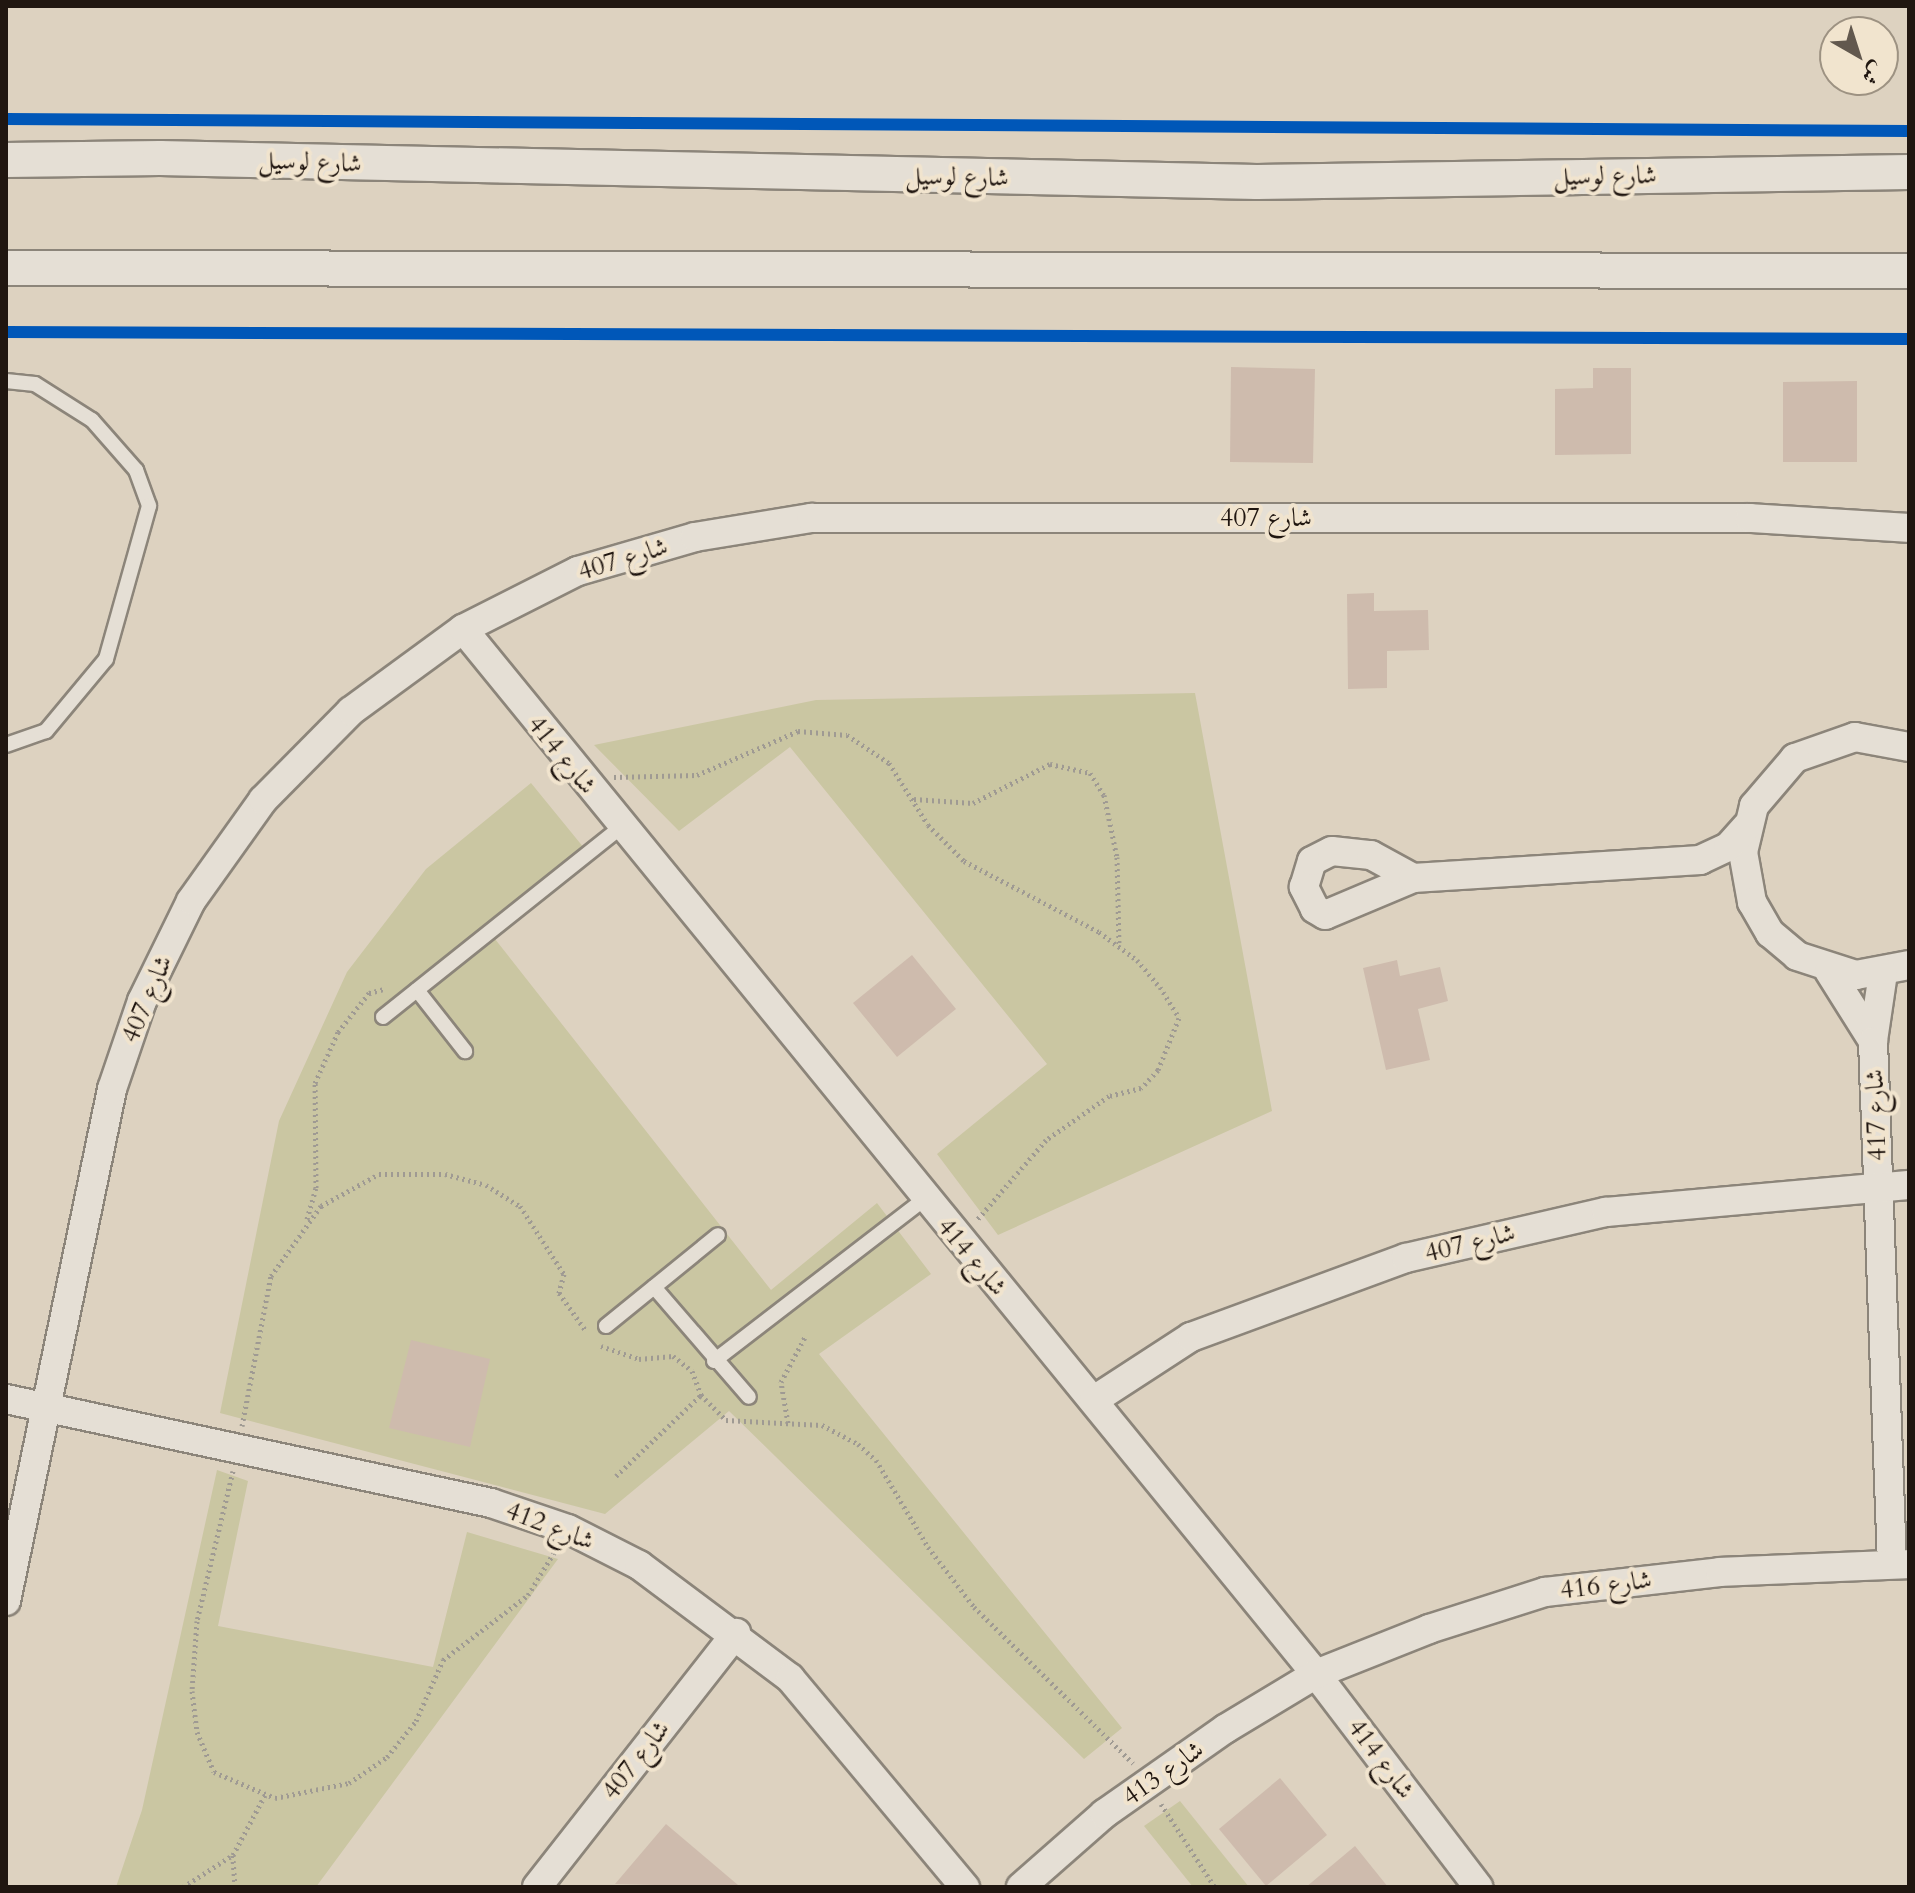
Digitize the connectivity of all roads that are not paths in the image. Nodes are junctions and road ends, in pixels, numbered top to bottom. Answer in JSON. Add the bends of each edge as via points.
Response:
{"nodes":[{"id":1,"x":9,"y":162,"type":"edge"},
{"id":2,"x":1909,"y":172,"type":"edge"},
{"id":3,"x":6,"y":268,"type":"edge"},
{"id":4,"x":1909,"y":271,"type":"edge"},
{"id":5,"x":6,"y":381,"type":"edge"},
{"id":6,"x":1909,"y":528,"type":"edge"},
{"id":7,"x":463,"y":629,"type":"junction"},
{"id":8,"x":6,"y":745,"type":"edge"},
{"id":9,"x":1909,"y":747,"type":"edge"},
{"id":10,"x":1747,"y":826,"type":"junction"},
{"id":11,"x":621,"y":827,"type":"junction"},
{"id":12,"x":1700,"y":860,"type":"junction"},
{"id":13,"x":1413,"y":878,"type":"dead end"},
{"id":14,"x":1752,"y":902,"type":"junction"},
{"id":15,"x":1896,"y":969,"type":"edge"},
{"id":16,"x":1829,"y":971,"type":"junction"},
{"id":17,"x":417,"y":990,"type":"junction"},
{"id":18,"x":383,"y":1017,"type":"dead end"},
{"id":19,"x":1873,"y":1041,"type":"junction"},
{"id":20,"x":465,"y":1051,"type":"dead end"},
{"id":21,"x":1909,"y":1185,"type":"edge"},
{"id":22,"x":1878,"y":1190,"type":"junction"},
{"id":23,"x":923,"y":1200,"type":"junction"},
{"id":24,"x":718,"y":1235,"type":"dead end"},
{"id":25,"x":654,"y":1287,"type":"junction"},
{"id":26,"x":606,"y":1326,"type":"dead end"},
{"id":27,"x":714,"y":1361,"type":"junction"},
{"id":28,"x":749,"y":1397,"type":"dead end"},
{"id":29,"x":6,"y":1399,"type":"edge"},
{"id":30,"x":1094,"y":1400,"type":"junction"},
{"id":31,"x":44,"y":1407,"type":"junction"},
{"id":32,"x":1900,"y":1564,"type":"edge"},
{"id":33,"x":6,"y":1601,"type":"edge"},
{"id":34,"x":736,"y":1633,"type":"junction"},
{"id":35,"x":1316,"y":1674,"type":"junction"},
{"id":36,"x":537,"y":1887,"type":"edge"},
{"id":37,"x":965,"y":1887,"type":"edge"},
{"id":38,"x":1021,"y":1887,"type":"edge"},
{"id":39,"x":1478,"y":1887,"type":"edge"}],
"edges":[{"from":1,"to":2,"type":"street","name":"شارع لوسيل","via":[[160,158],[1257,182]]},
{"from":3,"to":4,"type":"street"},
{"from":5,"to":8,"type":"lane","via":[[35,384],[92,420],[136,470],[149,506],[106,659],[46,731]]},
{"from":6,"to":7,"type":"street","name":"شارع 407","via":[[1750,518],[811,518],[695,537],[578,571]]},
{"from":7,"to":11,"type":"street","name":"شارع 414"},
{"from":7,"to":31,"type":"street","name":"شارع 407","via":[[403,669],[303,754],[191,901],[142,1001],[112,1089]]},
{"from":9,"to":10,"type":"street","via":[[1855,737],[1814,747],[1772,779]]},
{"from":10,"to":12,"type":"street","via":[[1728,847]]},
{"from":10,"to":14,"type":"street","via":[[1745,877]]},
{"from":11,"to":17,"type":"lane"},
{"from":11,"to":23,"type":"street","name":"شارع 414"},
{"from":12,"to":13,"type":"street"},
{"from":12,"to":14,"type":"street"},
{"from":14,"to":16,"type":"street","via":[[1783,945]]},
{"from":15,"to":16,"type":"street"},
{"from":15,"to":19,"type":"street","name":"شارع 417"},
{"from":16,"to":19,"type":"street","name":"شارع 417"},
{"from":17,"to":18,"type":"lane"},
{"from":17,"to":20,"type":"lane"},
{"from":19,"to":22,"type":"street","name":"شارع 417"},
{"from":21,"to":22,"type":"street","name":"شارع 407"},
{"from":22,"to":30,"type":"street","name":"شارع 407","via":[[1606,1212],[1406,1258],[1191,1337]]},
{"from":22,"to":32,"type":"street"},
{"from":23,"to":27,"type":"lane"},
{"from":23,"to":30,"type":"street","name":"شارع 414"},
{"from":24,"to":25,"type":"lane"},
{"from":25,"to":26,"type":"lane"},
{"from":25,"to":27,"type":"lane"},
{"from":27,"to":28,"type":"lane"},
{"from":29,"to":31,"type":"street","name":"شارع 412"},
{"from":30,"to":35,"type":"street","name":"شارع 414"},
{"from":31,"to":33,"type":"street","name":"شارع 407"},
{"from":31,"to":34,"type":"street","name":"شارع 412","via":[[491,1503],[568,1529],[639,1565]]},
{"from":32,"to":35,"type":"street","name":"شارع 416","via":[[1720,1572],[1545,1592]]},
{"from":34,"to":36,"type":"street","name":"شارع 407"},
{"from":34,"to":37,"type":"street","name":"شارع 412","via":[[835,1726]]},
{"from":35,"to":38,"type":"street","name":"شارع 413","via":[[1148,1783]]},
{"from":35,"to":39,"type":"street","name":"شارع 414"}]}
